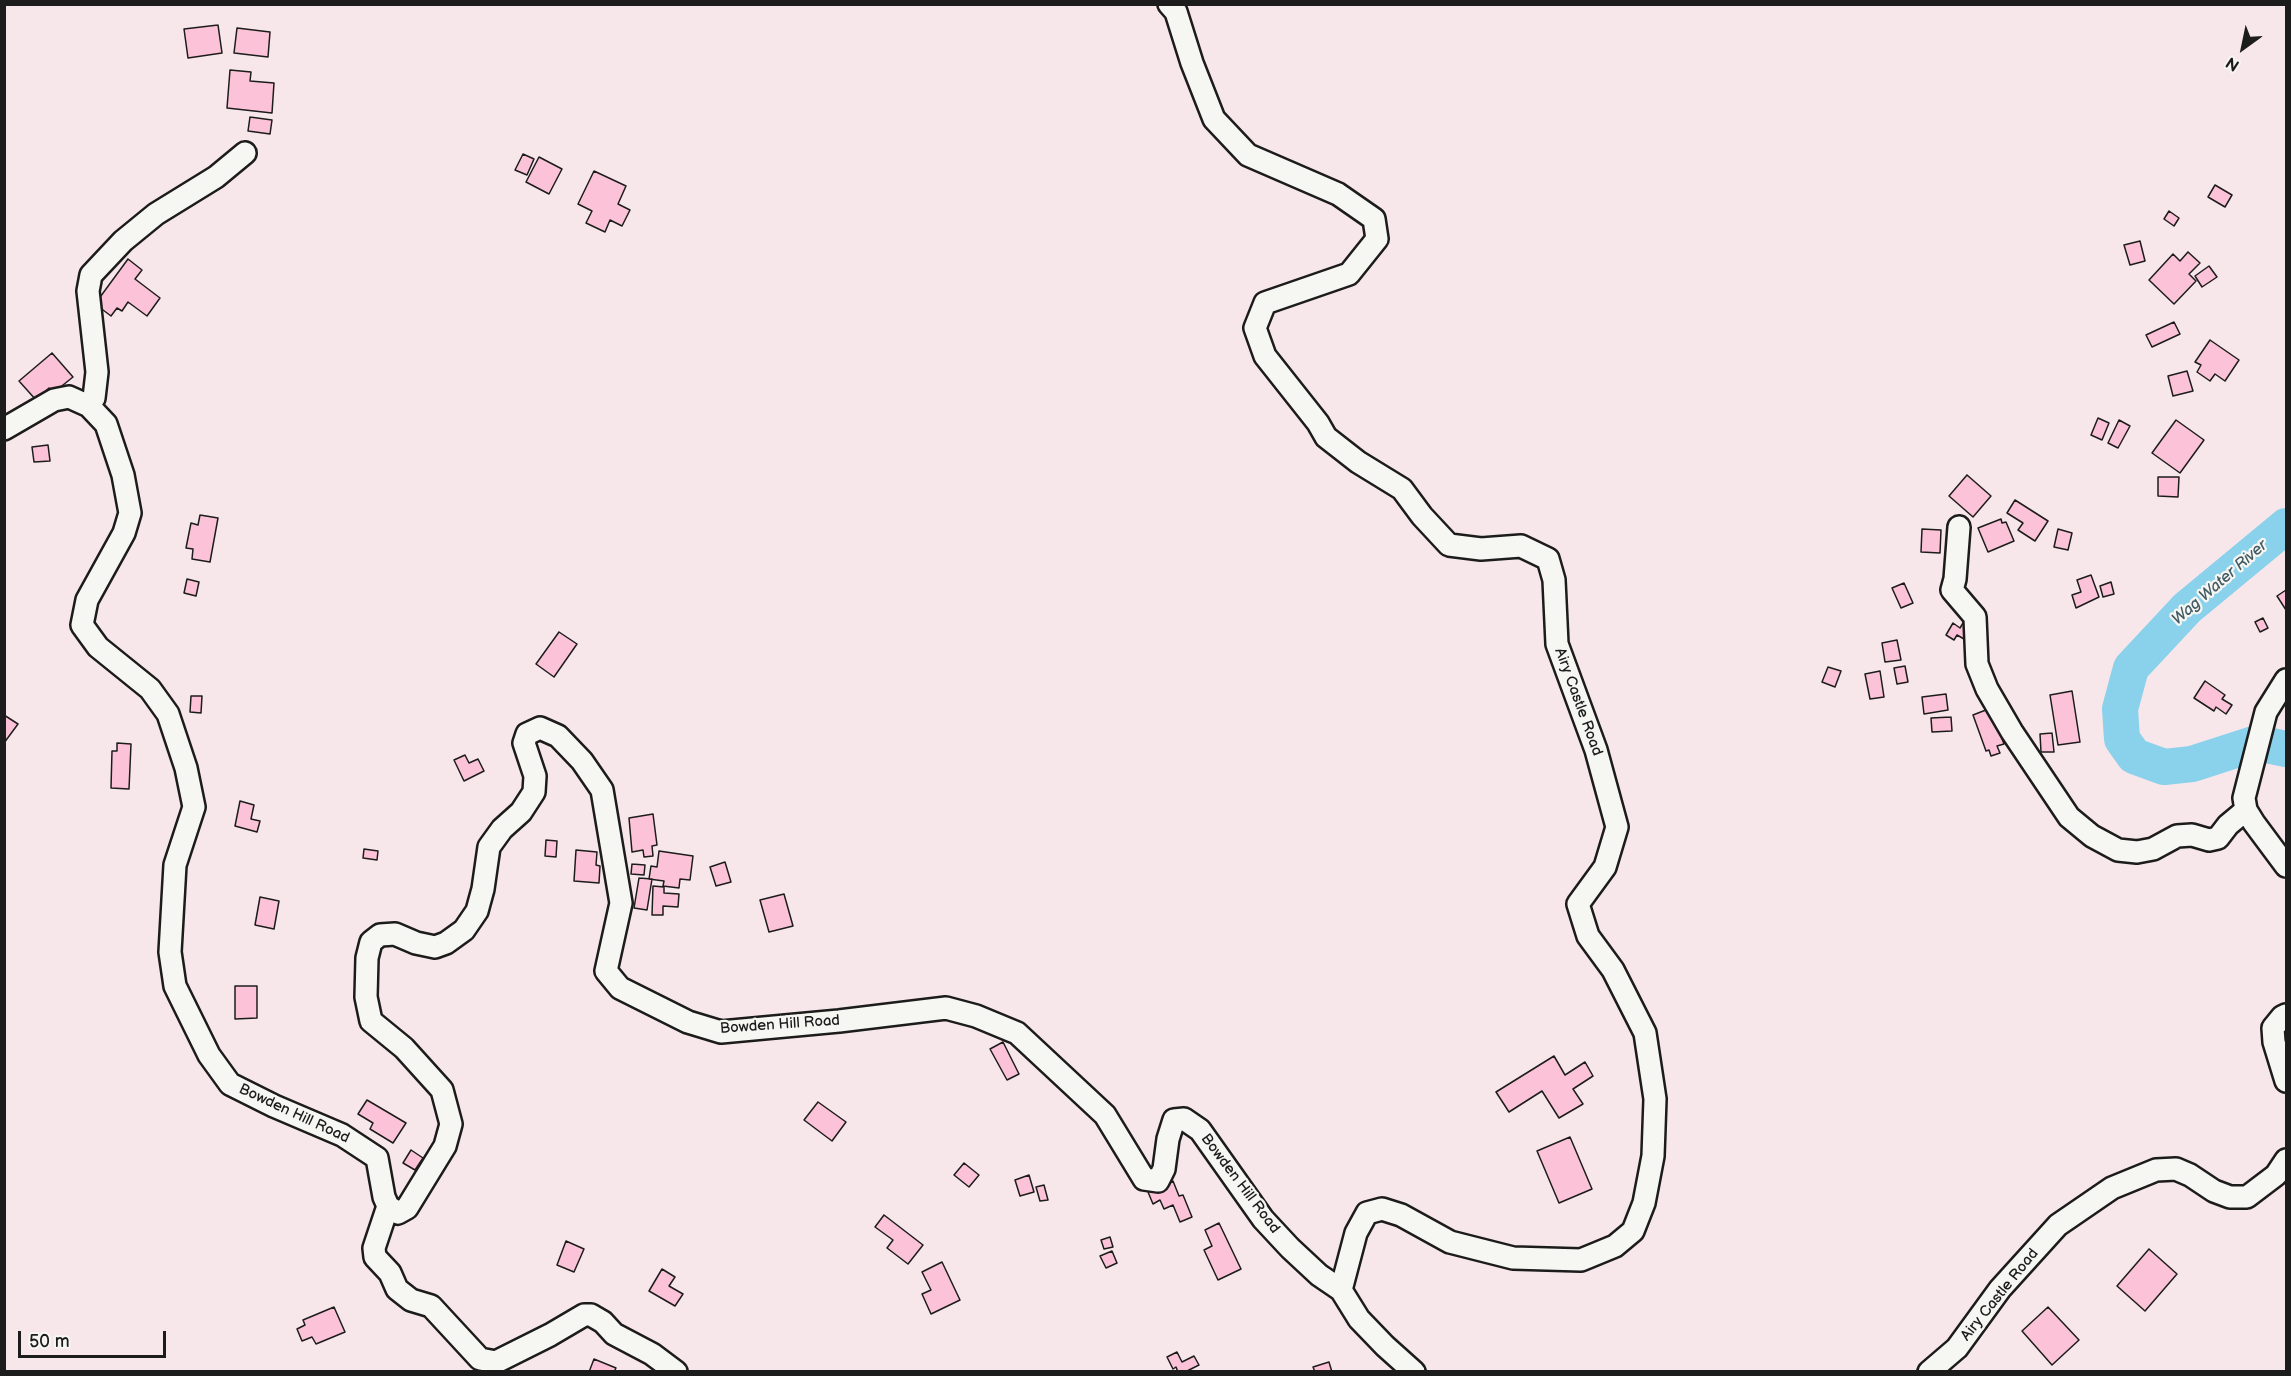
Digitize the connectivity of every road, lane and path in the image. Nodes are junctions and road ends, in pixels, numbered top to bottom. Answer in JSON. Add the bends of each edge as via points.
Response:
{"nodes":[{"id":1,"x":1169,"y":4,"type":"edge"},
{"id":2,"x":245,"y":153,"type":"dead end"},
{"id":3,"x":89,"y":406,"type":"junction"},
{"id":4,"x":4,"y":429,"type":"edge"},
{"id":5,"x":1959,"y":527,"type":"dead end"},
{"id":6,"x":2286,"y":680,"type":"edge"},
{"id":7,"x":2245,"y":804,"type":"junction"},
{"id":8,"x":2286,"y":866,"type":"edge"},
{"id":9,"x":2286,"y":1015,"type":"edge"},
{"id":10,"x":2286,"y":1081,"type":"edge"},
{"id":11,"x":2286,"y":1160,"type":"edge"},
{"id":12,"x":388,"y":1206,"type":"junction"},
{"id":13,"x":1341,"y":1290,"type":"junction"},
{"id":14,"x":676,"y":1371,"type":"edge"},
{"id":15,"x":1414,"y":1371,"type":"edge"},
{"id":16,"x":1929,"y":1371,"type":"edge"}],
"edges":[{"from":1,"to":13,"type":"street","name":"Airy Castle Road","via":[[1176,12],[1214,119],[1248,155],[1338,194],[1374,219],[1377,239],[1349,274],[1265,303],[1255,328],[1265,356],[1326,437],[1402,489],[1449,545],[1481,549],[1521,546],[1548,559],[1554,580],[1557,644],[1596,750],[1617,827],[1605,867],[1578,904],[1588,936],[1613,970],[1645,1032],[1655,1099],[1653,1156],[1644,1203],[1633,1231],[1615,1246],[1581,1260],[1513,1258],[1450,1242],[1382,1209],[1367,1213],[1356,1233]]},
{"from":2,"to":3,"type":"street","via":[[216,177],[156,214],[123,241],[92,275],[88,291],[97,372],[94,398]]},
{"from":3,"to":4,"type":"street","via":[[69,397],[54,400]]},
{"from":3,"to":12,"type":"street","name":"Bowden Hill Road","via":[[106,424],[123,475],[130,513],[124,533],[87,600],[82,625],[98,647],[150,689],[168,714],[194,807],[175,865],[170,952],[175,986],[209,1055],[231,1084],[342,1135],[377,1158]]},
{"from":5,"to":7,"type":"street","via":[[1952,590],[1975,617],[1977,664],[2012,732],[2069,817],[2118,850],[2137,852],[2153,849],[2177,836],[2218,838]]},
{"from":6,"to":7,"type":"street","via":[[2266,712]]},
{"from":7,"to":8,"type":"street"},
{"from":9,"to":10,"type":"street","via":[[2273,1028]]},
{"from":11,"to":16,"type":"street","name":"Airy Castle Road","via":[[2276,1175],[2247,1197],[2230,1197],[2214,1191],[2176,1169],[2156,1170],[2112,1188],[2058,1225],[2000,1289],[1957,1348]]},
{"from":12,"to":13,"type":"street","name":"Bowden Hill Road","via":[[398,1213],[407,1208],[445,1146],[451,1124],[442,1090],[404,1048],[371,1021],[366,997],[371,942],[380,935],[395,934],[416,944],[435,947],[464,930],[477,911],[489,848],[534,792],[534,776],[524,743],[528,734],[540,728],[558,736],[582,760],[603,790],[621,903],[606,971],[620,988],[688,1022],[721,1032],[946,1008],[1017,1033],[1105,1115],[1144,1179],[1158,1181],[1174,1120],[1184,1119],[1200,1131],[1263,1219],[1319,1275]]},
{"from":12,"to":14,"type":"street","via":[[374,1248],[375,1257],[390,1273],[397,1289],[411,1300],[430,1306],[480,1359],[496,1362],[584,1315],[591,1315],[614,1334]]},
{"from":13,"to":15,"type":"street","via":[[1359,1319]]}]}
